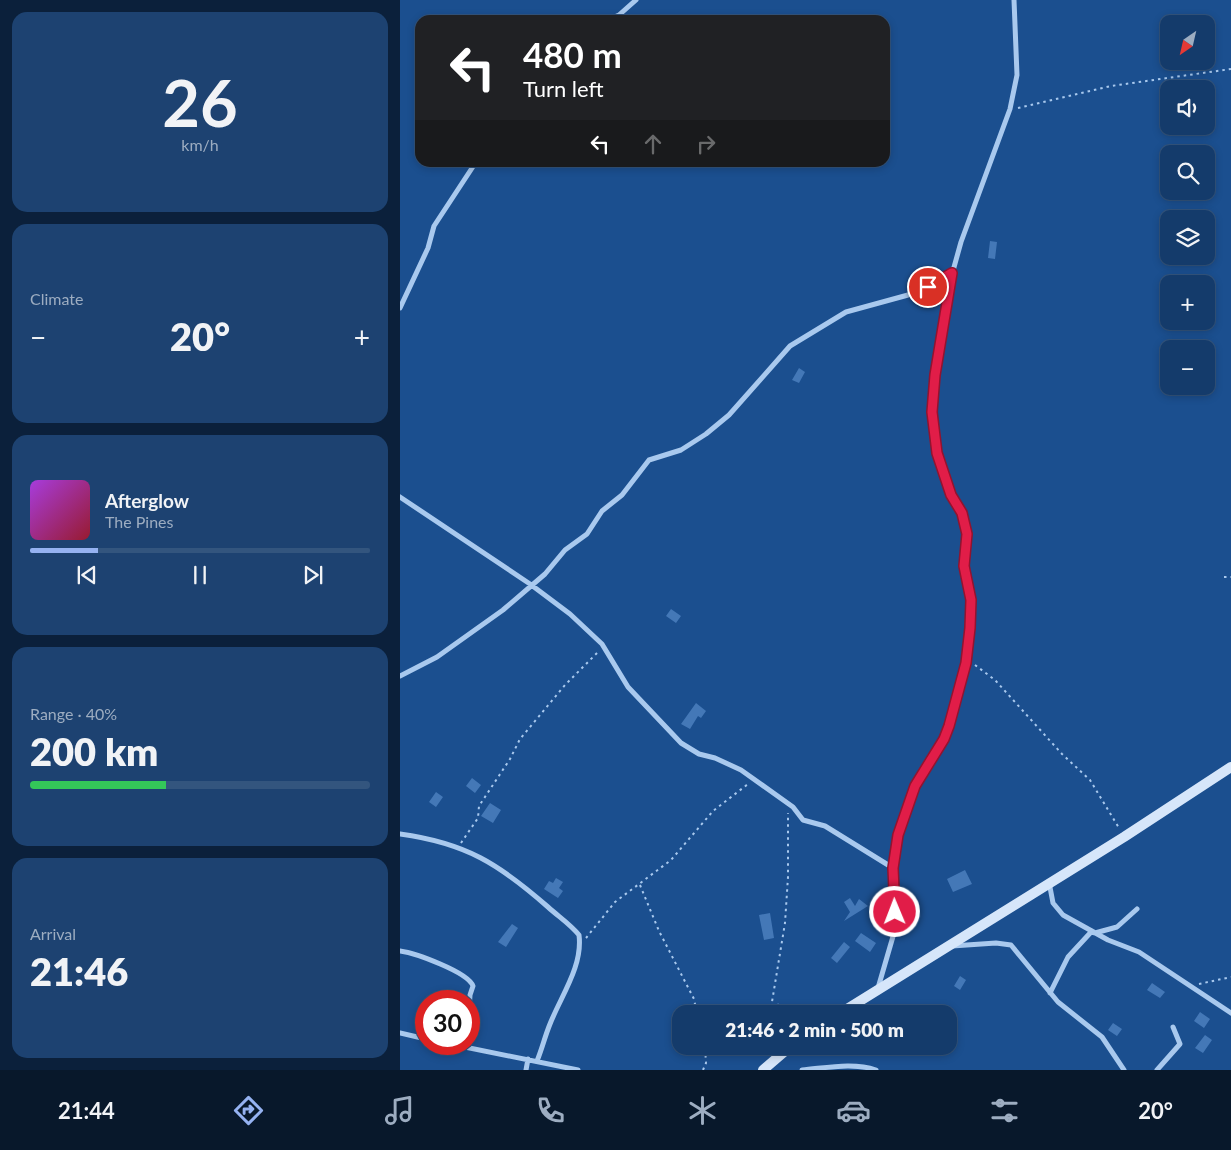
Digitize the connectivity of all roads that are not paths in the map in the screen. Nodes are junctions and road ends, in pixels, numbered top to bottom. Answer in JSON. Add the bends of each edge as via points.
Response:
{"nodes":[{"id":1,"x":636,"y":0,"type":"edge"},
{"id":2,"x":1014,"y":0,"type":"edge"},
{"id":3,"x":620,"y":15,"type":"edge"},
{"id":4,"x":473,"y":167,"type":"edge"},
{"id":5,"x":952,"y":273,"type":"junction"},
{"id":6,"x":400,"y":308,"type":"edge"},
{"id":7,"x":400,"y":497,"type":"edge"},
{"id":8,"x":530,"y":584,"type":"junction"},
{"id":9,"x":400,"y":676,"type":"edge"},
{"id":10,"x":1231,"y":767,"type":"edge"},
{"id":11,"x":400,"y":834,"type":"edge"},
{"id":12,"x":893,"y":868,"type":"junction"},
{"id":13,"x":1049,"y":882,"type":"junction"},
{"id":14,"x":1137,"y":909,"type":"dead end"},
{"id":15,"x":1093,"y":932,"type":"junction"},
{"id":16,"x":947,"y":946,"type":"junction"},
{"id":17,"x":400,"y":950,"type":"edge"},
{"id":18,"x":878,"y":989,"type":"junction"},
{"id":19,"x":472,"y":990,"type":"edge"},
{"id":20,"x":1050,"y":993,"type":"junction"},
{"id":21,"x":854,"y":1005,"type":"edge"},
{"id":22,"x":1231,"y":1013,"type":"edge"},
{"id":23,"x":1173,"y":1027,"type":"dead end"},
{"id":24,"x":400,"y":1033,"type":"edge"},
{"id":25,"x":415,"y":1036,"type":"edge"},
{"id":26,"x":480,"y":1050,"type":"edge"},
{"id":27,"x":780,"y":1055,"type":"edge"},
{"id":28,"x":528,"y":1060,"type":"junction"},
{"id":29,"x":537,"y":1061,"type":"junction"},
{"id":30,"x":526,"y":1070,"type":"edge"},
{"id":31,"x":578,"y":1070,"type":"edge"},
{"id":32,"x":762,"y":1070,"type":"edge"},
{"id":33,"x":802,"y":1070,"type":"edge"},
{"id":34,"x":876,"y":1070,"type":"edge"},
{"id":35,"x":1124,"y":1070,"type":"edge"},
{"id":36,"x":1158,"y":1070,"type":"edge"}],
"edges":[{"from":1,"to":3,"type":"street"},
{"from":2,"to":5,"type":"street","via":[[1017,75],[1010,110]]},
{"from":4,"to":6,"type":"street","via":[[434,226],[428,248]]},
{"from":5,"to":8,"type":"street","via":[[908,295],[846,312],[790,346],[729,415],[706,434],[681,450],[649,460],[622,495],[602,511],[588,534],[565,550],[545,574]]},
{"from":5,"to":12,"type":"street","via":[[932,412],[941,468],[962,513],[967,534],[964,566],[971,600],[966,663],[944,739],[909,801],[898,835]]},
{"from":7,"to":8,"type":"street"},
{"from":8,"to":9,"type":"street","via":[[503,610],[465,638]]},
{"from":8,"to":12,"type":"street","via":[[570,614],[602,644],[628,687],[681,743],[699,754],[728,763],[786,802],[803,820],[825,826]]},
{"from":10,"to":13,"type":"main road"},
{"from":11,"to":29,"type":"street","via":[[439,840],[458,847],[522,883],[579,935],[580,946],[574,971],[549,1025]]},
{"from":12,"to":18,"type":"street","via":[[894,933]]},
{"from":13,"to":15,"type":"street","via":[[1056,908]]},
{"from":13,"to":16,"type":"main road"},
{"from":14,"to":15,"type":"street","via":[[1117,926]]},
{"from":15,"to":20,"type":"street","via":[[1068,957]]},
{"from":15,"to":22,"type":"street","via":[[1139,952]]},
{"from":16,"to":18,"type":"main road"},
{"from":16,"to":20,"type":"street","via":[[1011,945]]},
{"from":17,"to":19,"type":"street","via":[[467,978]]},
{"from":18,"to":21,"type":"main road"},
{"from":20,"to":35,"type":"street","via":[[1102,1036]]},
{"from":23,"to":36,"type":"street","via":[[1180,1044]]},
{"from":24,"to":25,"type":"street"},
{"from":26,"to":28,"type":"street"},
{"from":27,"to":32,"type":"main road"},
{"from":28,"to":29,"type":"street"},
{"from":28,"to":30,"type":"street"},
{"from":29,"to":31,"type":"street"},
{"from":33,"to":34,"type":"street","via":[[840,1066]]}]}
